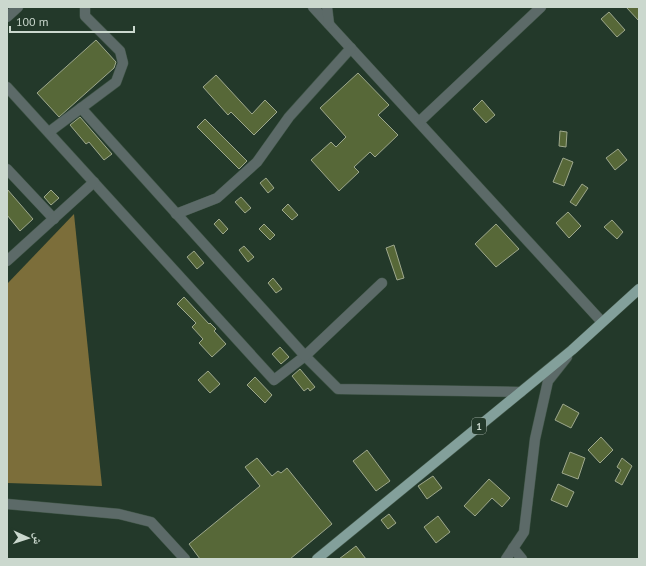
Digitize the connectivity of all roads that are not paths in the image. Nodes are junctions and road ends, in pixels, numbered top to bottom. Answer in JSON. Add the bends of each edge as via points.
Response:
{"nodes":[{"id":1,"x":18,"y":7,"type":"edge"},
{"id":2,"x":85,"y":7,"type":"edge"},
{"id":3,"x":313,"y":7,"type":"edge"},
{"id":4,"x":327,"y":7,"type":"edge"},
{"id":5,"x":541,"y":7,"type":"edge"},
{"id":6,"x":7,"y":17,"type":"edge"},
{"id":7,"x":329,"y":24,"type":"junction"},
{"id":8,"x":351,"y":48,"type":"junction"},
{"id":9,"x":7,"y":87,"type":"edge"},
{"id":10,"x":81,"y":108,"type":"junction"},
{"id":11,"x":419,"y":122,"type":"junction"},
{"id":12,"x":49,"y":132,"type":"junction"},
{"id":13,"x":7,"y":169,"type":"edge"},
{"id":14,"x":94,"y":182,"type":"junction"},
{"id":15,"x":176,"y":214,"type":"junction"},
{"id":16,"x":54,"y":219,"type":"junction"},
{"id":17,"x":7,"y":262,"type":"edge"},
{"id":18,"x":382,"y":283,"type":"dead end"},
{"id":19,"x":639,"y":288,"type":"edge"},
{"id":20,"x":602,"y":322,"type":"junction"},
{"id":21,"x":572,"y":350,"type":"junction"},
{"id":22,"x":304,"y":356,"type":"junction"},
{"id":23,"x":521,"y":392,"type":"junction"},
{"id":24,"x":7,"y":504,"type":"edge"},
{"id":25,"x":513,"y":548,"type":"junction"},
{"id":26,"x":185,"y":559,"type":"edge"},
{"id":27,"x":316,"y":559,"type":"edge"},
{"id":28,"x":506,"y":559,"type":"edge"},
{"id":29,"x":522,"y":559,"type":"edge"}],
"edges":[{"from":1,"to":6,"type":"street"},
{"from":2,"to":10,"type":"street","via":[[85,16],[120,51],[124,63],[116,82]]},
{"from":3,"to":7,"type":"street"},
{"from":4,"to":7,"type":"street"},
{"from":5,"to":11,"type":"street"},
{"from":7,"to":8,"type":"street"},
{"from":8,"to":11,"type":"street"},
{"from":8,"to":15,"type":"street","via":[[289,117],[257,162],[217,198]]},
{"from":9,"to":12,"type":"street"},
{"from":10,"to":12,"type":"street"},
{"from":10,"to":15,"type":"street"},
{"from":11,"to":20,"type":"street"},
{"from":12,"to":14,"type":"street"},
{"from":13,"to":16,"type":"street"},
{"from":14,"to":16,"type":"street"},
{"from":14,"to":22,"type":"street","via":[[274,380]]},
{"from":15,"to":22,"type":"street"},
{"from":16,"to":17,"type":"street"},
{"from":18,"to":22,"type":"street"},
{"from":19,"to":20,"type":"main road","number":"1"},
{"from":20,"to":21,"type":"main road","number":"1"},
{"from":21,"to":23,"type":"main road","number":"1"},
{"from":21,"to":25,"type":"street","via":[[548,381],[534,439],[524,532]]},
{"from":22,"to":23,"type":"street","via":[[338,389]]},
{"from":23,"to":27,"type":"main road","number":"1"},
{"from":24,"to":26,"type":"street","via":[[119,514],[151,522]]},
{"from":25,"to":28,"type":"street"},
{"from":25,"to":29,"type":"street"}]}
